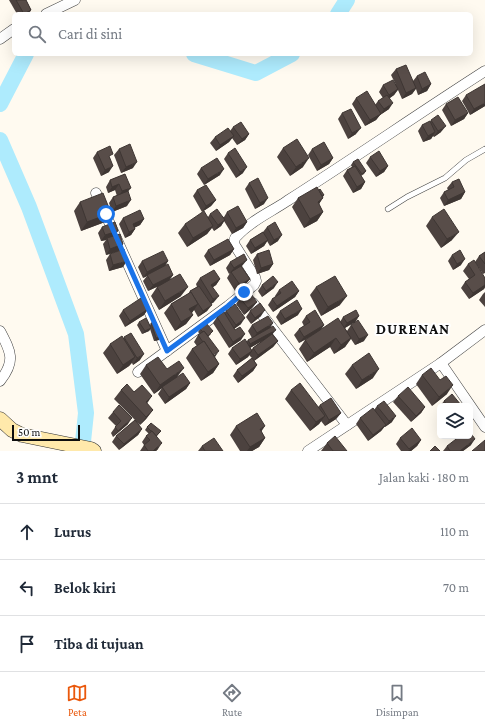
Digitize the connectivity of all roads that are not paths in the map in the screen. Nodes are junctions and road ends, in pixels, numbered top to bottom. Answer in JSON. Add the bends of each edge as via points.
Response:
{"nodes":[{"id":1,"x":76,"y":0,"type":"edge"},
{"id":2,"x":50,"y":12,"type":"edge"},
{"id":3,"x":12,"y":30,"type":"edge"},
{"id":4,"x":0,"y":39,"type":"edge"},
{"id":5,"x":485,"y":71,"type":"edge"},
{"id":6,"x":485,"y":149,"type":"edge"},
{"id":7,"x":96,"y":192,"type":"dead end"},
{"id":8,"x":388,"y":209,"type":"dead end"},
{"id":9,"x":244,"y":292,"type":"junction"},
{"id":10,"x":485,"y":330,"type":"edge"},
{"id":11,"x":0,"y":331,"type":"edge"},
{"id":12,"x":167,"y":351,"type":"junction"},
{"id":13,"x":441,"y":363,"type":"junction"},
{"id":14,"x":138,"y":372,"type":"dead end"},
{"id":15,"x":0,"y":381,"type":"edge"},
{"id":16,"x":0,"y":419,"type":"edge"},
{"id":17,"x":347,"y":426,"type":"junction"},
{"id":18,"x":485,"y":427,"type":"edge"},
{"id":19,"x":93,"y":450,"type":"edge"},
{"id":20,"x":308,"y":451,"type":"edge"}],
"edges":[{"from":1,"to":2,"type":"street"},
{"from":3,"to":4,"type":"street"},
{"from":5,"to":9,"type":"street","via":[[236,236],[234,244],[253,272],[256,281]]},
{"from":6,"to":8,"type":"lane","via":[[466,160],[445,178]]},
{"from":7,"to":12,"type":"street"},
{"from":9,"to":12,"type":"street"},
{"from":9,"to":17,"type":"street"},
{"from":10,"to":13,"type":"street"},
{"from":11,"to":15,"type":"street","via":[[10,353],[11,362],[7,373]]},
{"from":12,"to":14,"type":"street"},
{"from":13,"to":17,"type":"street"},
{"from":13,"to":18,"type":"street"},
{"from":16,"to":19,"type":"street","via":[[22,435]]},
{"from":17,"to":20,"type":"street"}]}
